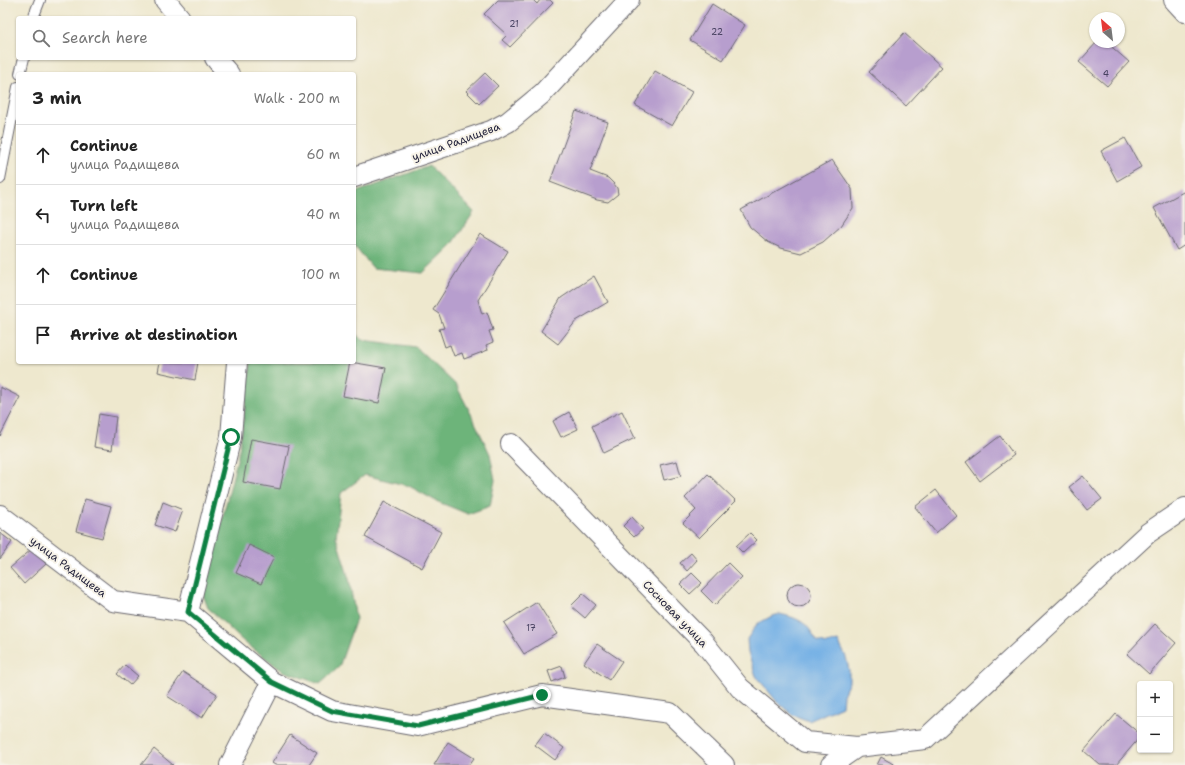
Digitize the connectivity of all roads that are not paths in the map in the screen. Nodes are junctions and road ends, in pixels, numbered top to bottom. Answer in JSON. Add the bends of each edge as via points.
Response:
{"nodes":[{"id":1,"x":40,"y":0,"type":"edge"},
{"id":2,"x":165,"y":0,"type":"edge"},
{"id":3,"x":630,"y":0,"type":"edge"},
{"id":4,"x":1174,"y":0,"type":"edge"},
{"id":5,"x":1185,"y":12,"type":"edge"},
{"id":6,"x":34,"y":16,"type":"edge"},
{"id":7,"x":178,"y":16,"type":"edge"},
{"id":8,"x":24,"y":60,"type":"edge"},
{"id":9,"x":217,"y":60,"type":"edge"},
{"id":10,"x":20,"y":72,"type":"edge"},
{"id":11,"x":227,"y":72,"type":"edge"},
{"id":12,"x":16,"y":97,"type":"edge"},
{"id":13,"x":356,"y":177,"type":"edge"},
{"id":14,"x":0,"y":179,"type":"edge"},
{"id":15,"x":237,"y":364,"type":"edge"},
{"id":16,"x":511,"y":444,"type":"dead end"},
{"id":17,"x":1185,"y":508,"type":"edge"},
{"id":18,"x":0,"y":516,"type":"edge"},
{"id":19,"x":188,"y":612,"type":"junction"},
{"id":20,"x":272,"y":682,"type":"junction"},
{"id":21,"x":857,"y":747,"type":"junction"},
{"id":22,"x":230,"y":765,"type":"edge"},
{"id":23,"x":724,"y":765,"type":"edge"},
{"id":24,"x":831,"y":765,"type":"edge"}],
"edges":[{"from":1,"to":6,"type":"lane"},
{"from":2,"to":7,"type":"street"},
{"from":3,"to":13,"type":"street","name":"улица Радищева","via":[[543,93],[508,122],[491,131]]},
{"from":4,"to":5,"type":"street"},
{"from":8,"to":10,"type":"lane"},
{"from":9,"to":11,"type":"street"},
{"from":12,"to":14,"type":"lane"},
{"from":15,"to":19,"type":"street","via":[[231,437]]},
{"from":16,"to":21,"type":"street","name":"Сосновая улица","via":[[704,643],[740,688],[805,742]]},
{"from":17,"to":21,"type":"street","name":"Сосновая улица","via":[[1148,532],[925,739]]},
{"from":18,"to":19,"type":"street","name":"улица Радищева","via":[[113,601]]},
{"from":19,"to":20,"type":"street"},
{"from":20,"to":22,"type":"street"},
{"from":20,"to":23,"type":"street","via":[[332,711],[418,726],[542,695],[670,713]]},
{"from":21,"to":24,"type":"street"}]}
